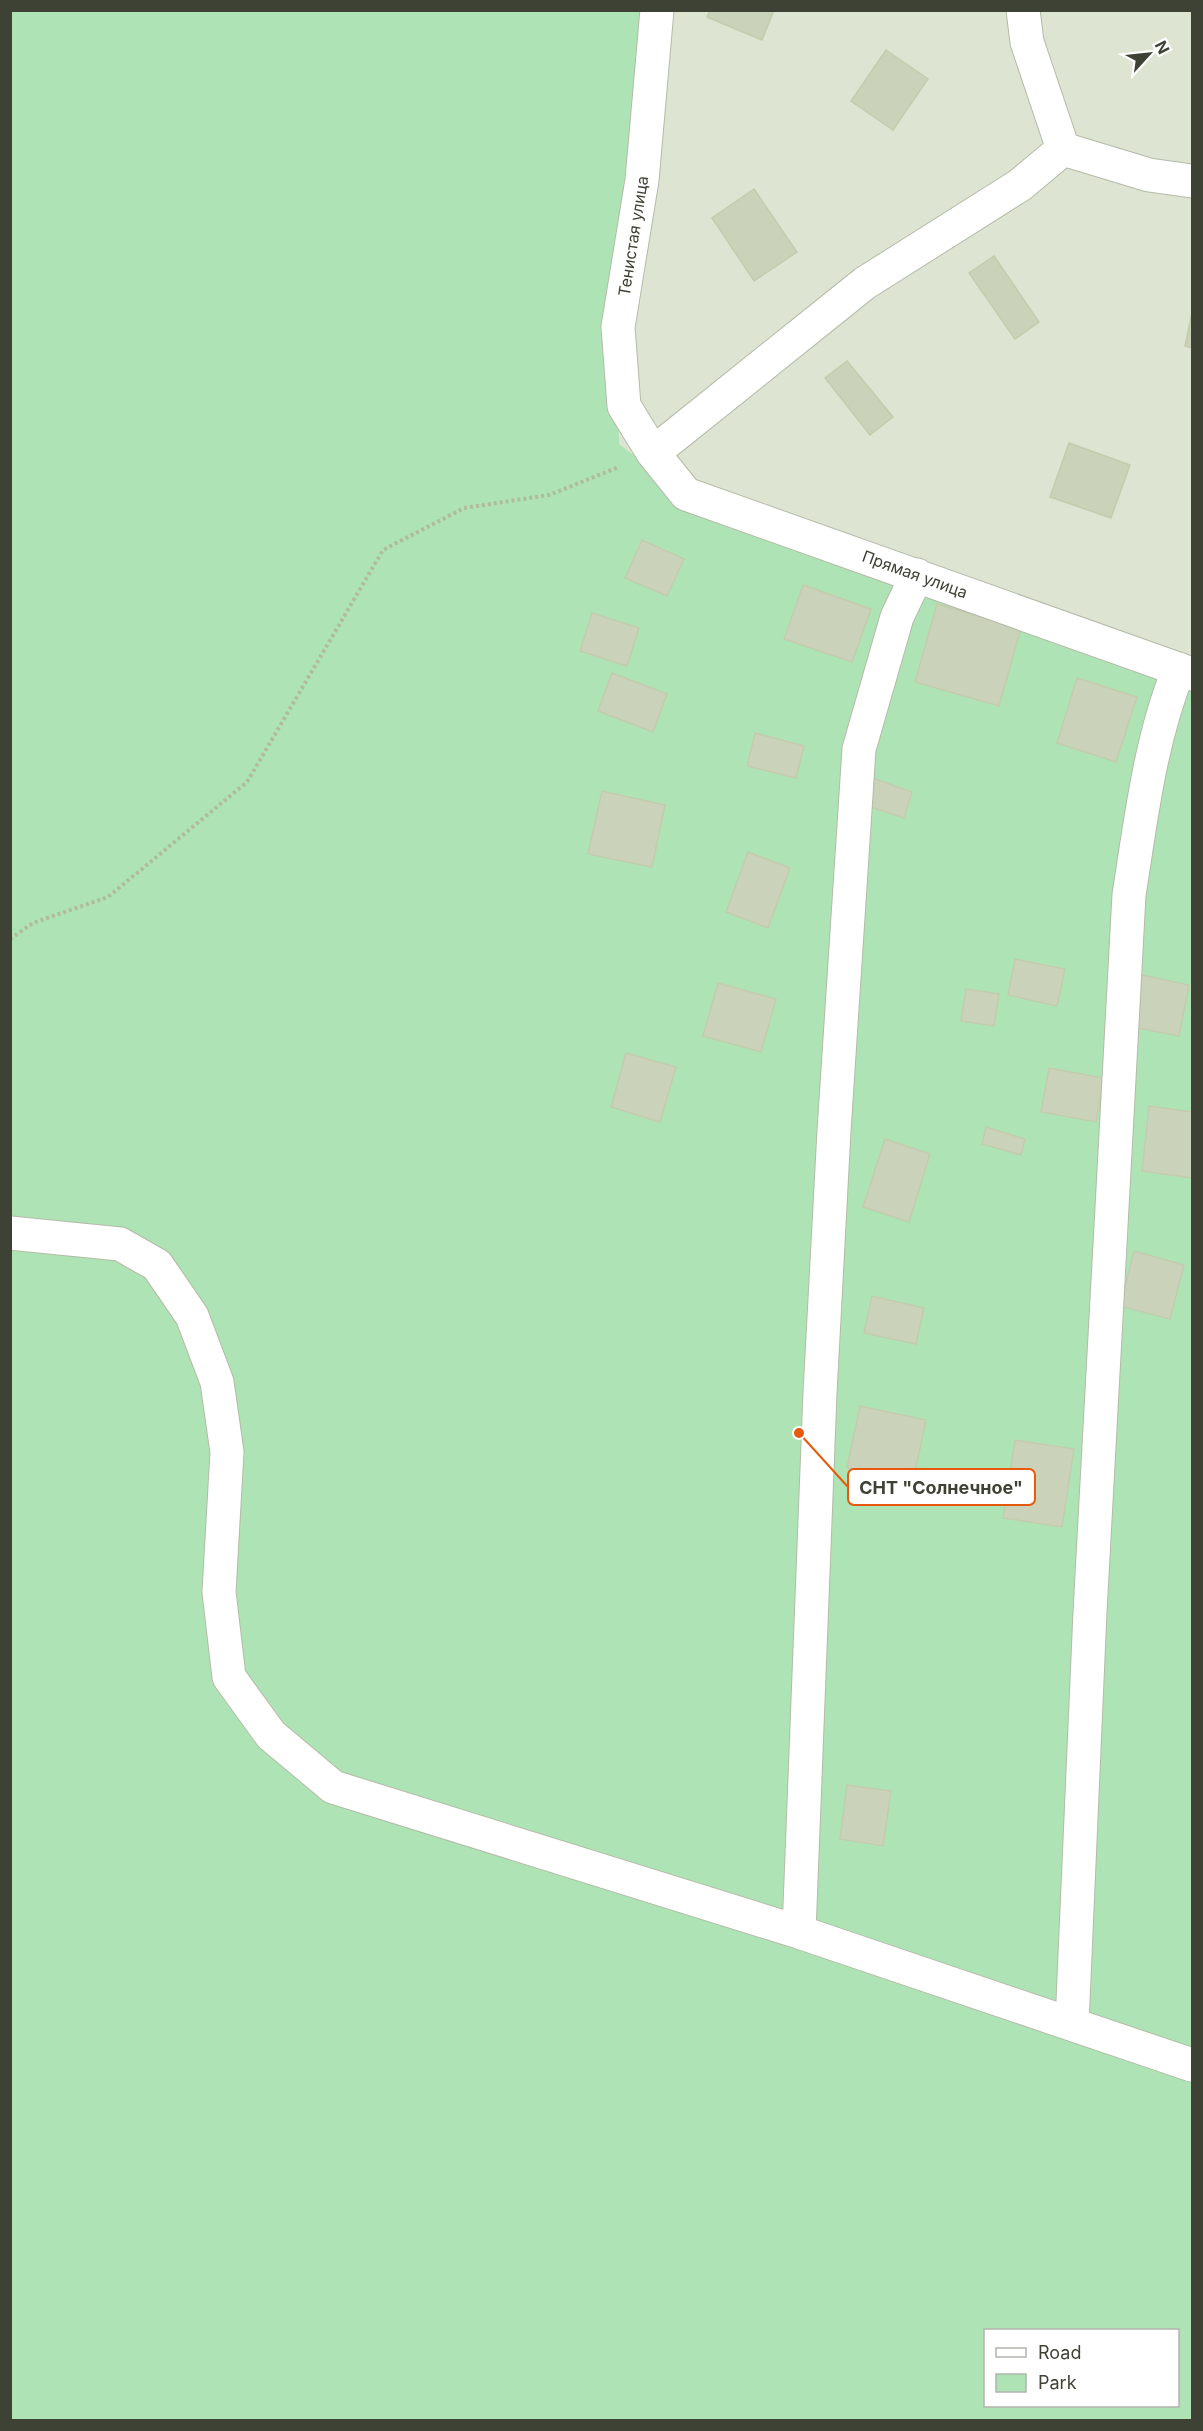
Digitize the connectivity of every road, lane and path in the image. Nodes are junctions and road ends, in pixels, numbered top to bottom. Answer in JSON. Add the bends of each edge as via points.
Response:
{"nodes":[{"id":1,"x":657,"y":10,"type":"edge"},
{"id":2,"x":1023,"y":10,"type":"edge"},
{"id":3,"x":1063,"y":149,"type":"junction"},
{"id":4,"x":1192,"y":181,"type":"edge"},
{"id":5,"x":653,"y":453,"type":"junction"},
{"id":6,"x":917,"y":575,"type":"junction"},
{"id":7,"x":1186,"y":671,"type":"edge"},
{"id":8,"x":10,"y":939,"type":"edge"},
{"id":9,"x":10,"y":1233,"type":"edge"},
{"id":10,"x":799,"y":1932,"type":"junction"},
{"id":11,"x":1072,"y":2024,"type":"junction"},
{"id":12,"x":1192,"y":2065,"type":"edge"}],
"edges":[{"from":1,"to":5,"type":"street","name":"Тенистая улица","via":[[642,180],[618,327],[624,406]]},
{"from":2,"to":3,"type":"street","via":[[1027,42]]},
{"from":3,"to":4,"type":"street","via":[[1149,175]]},
{"from":3,"to":5,"type":"street","via":[[1020,185],[865,283]]},
{"from":5,"to":6,"type":"street","name":"Прямая улица","via":[[686,494]]},
{"from":5,"to":8,"type":"path","via":[[549,495],[464,508],[383,550],[247,783],[108,897],[33,923]]},
{"from":6,"to":7,"type":"street","name":"Прямая улица"},
{"from":6,"to":10,"type":"street","via":[[897,618],[859,749],[820,1394]]},
{"from":7,"to":11,"type":"street","via":[[1168,694],[1146,788],[1129,895],[1089,1612]]},
{"from":9,"to":10,"type":"street","via":[[120,1244],[157,1265],[192,1316],[217,1382],[227,1452],[219,1592],[229,1677],[271,1735],[333,1787]]},
{"from":10,"to":11,"type":"street"},
{"from":11,"to":12,"type":"street"}]}
